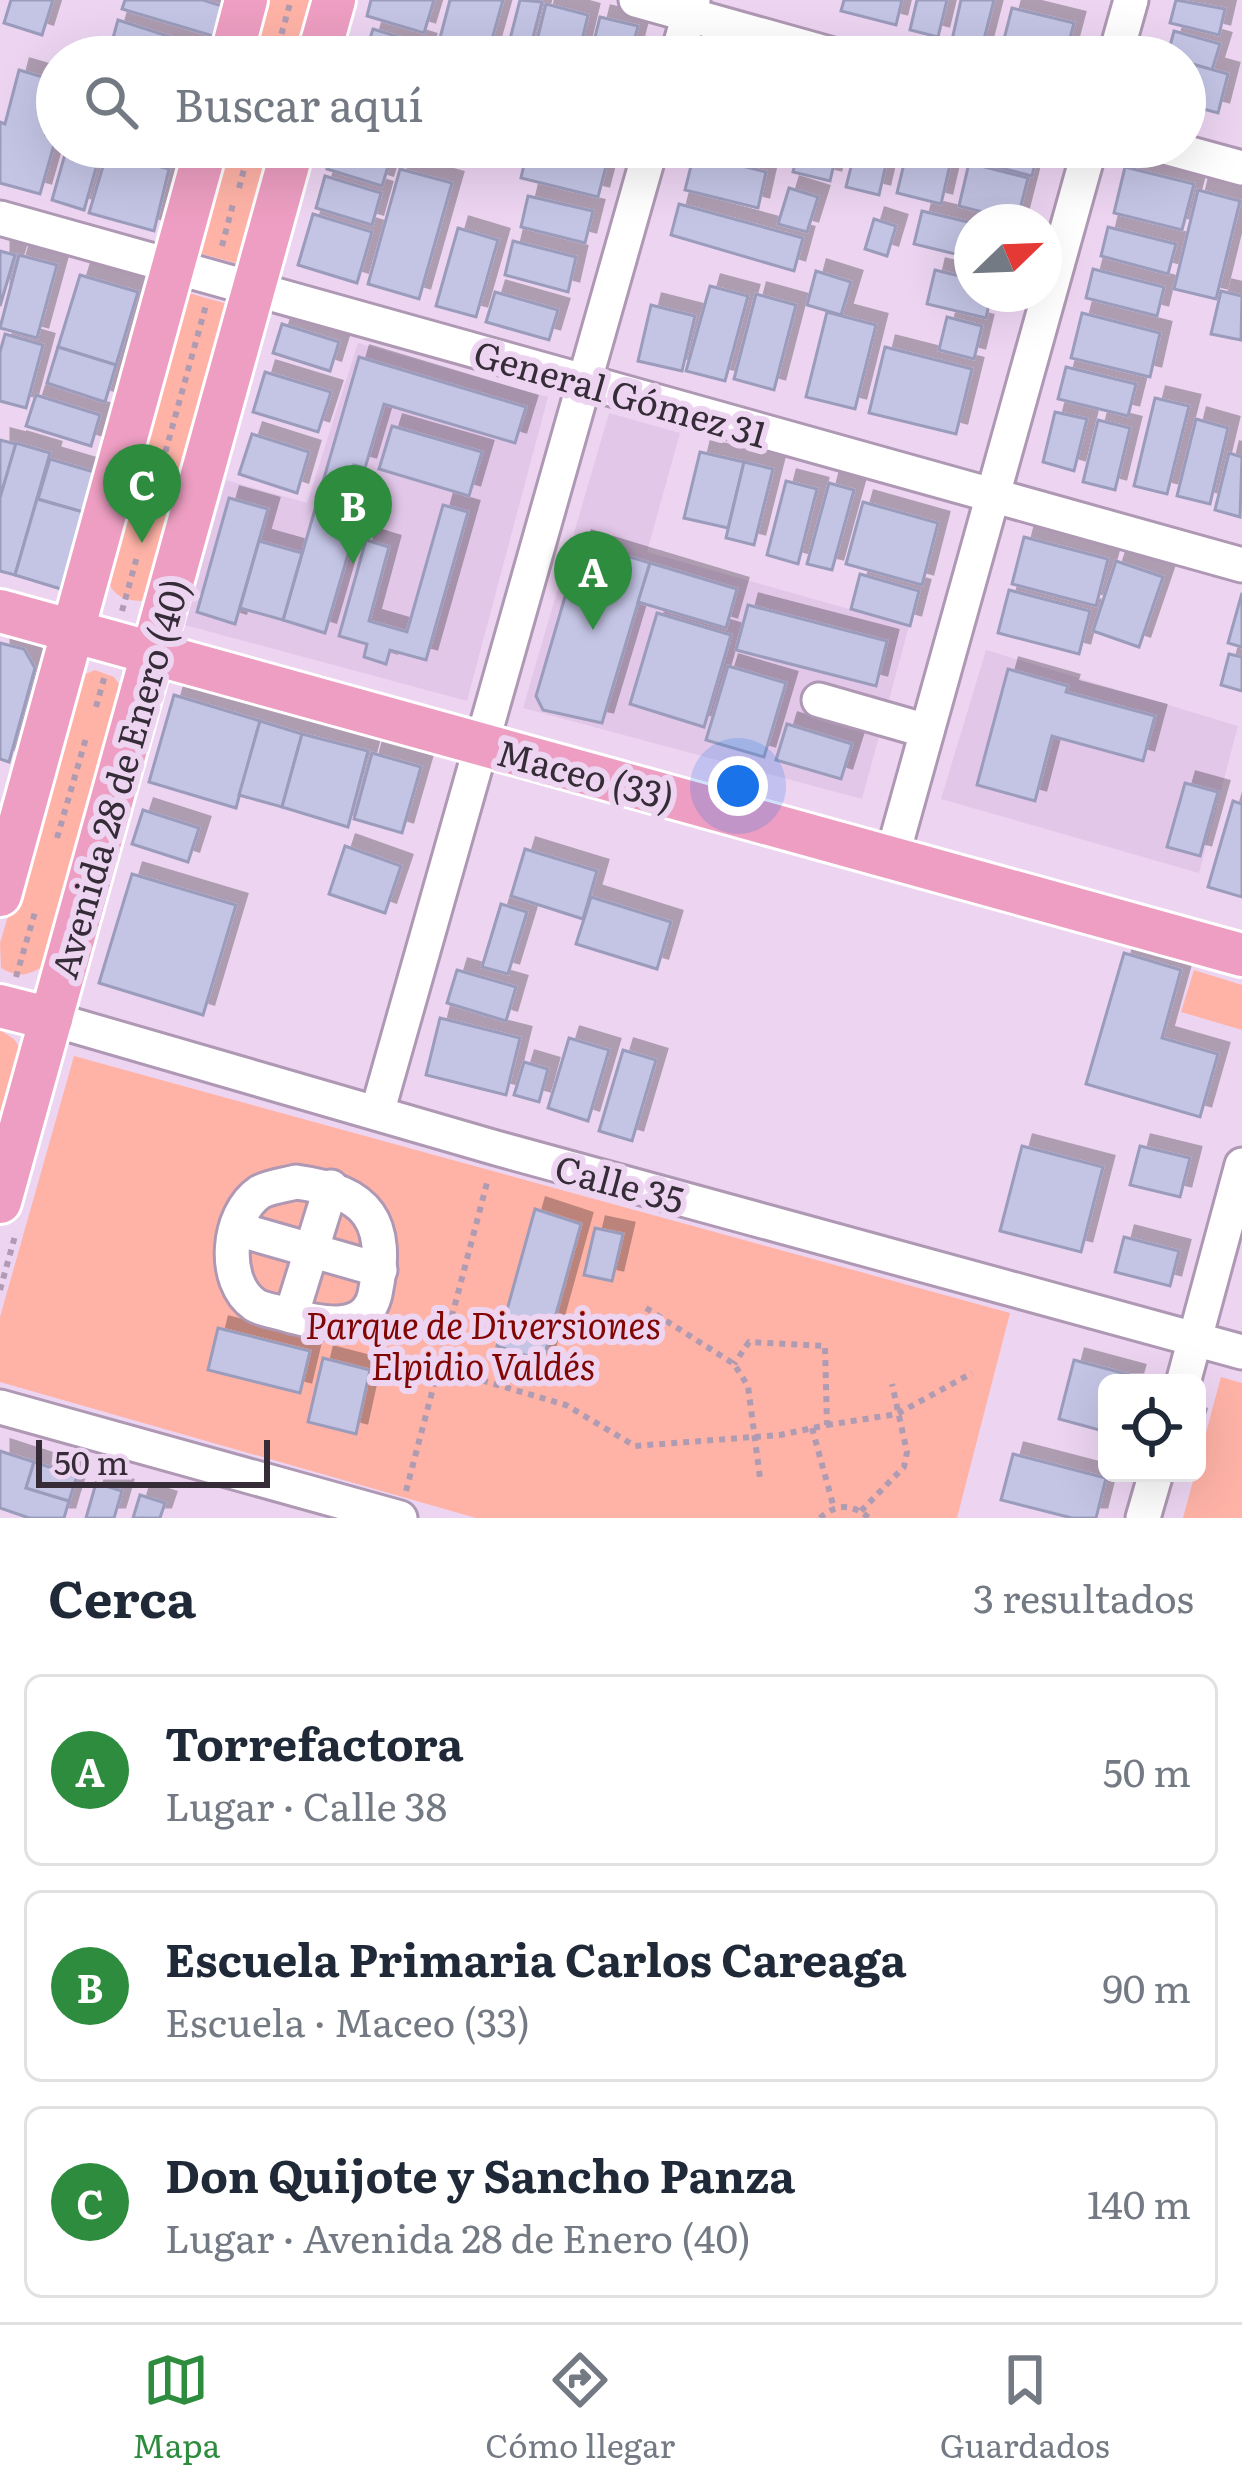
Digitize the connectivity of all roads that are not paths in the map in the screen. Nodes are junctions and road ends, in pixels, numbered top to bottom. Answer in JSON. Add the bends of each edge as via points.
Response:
{"nodes":[{"id":1,"x":246,"y":0,"type":"edge"},
{"id":2,"x":334,"y":0,"type":"edge"},
{"id":3,"x":636,"y":0,"type":"edge"},
{"id":4,"x":1131,"y":0,"type":"edge"},
{"id":5,"x":691,"y":7,"type":"edge"},
{"id":6,"x":237,"y":36,"type":"edge"},
{"id":7,"x":324,"y":36,"type":"edge"},
{"id":8,"x":682,"y":36,"type":"edge"},
{"id":9,"x":777,"y":36,"type":"edge"},
{"id":10,"x":1121,"y":36,"type":"edge"},
{"id":11,"x":1206,"y":158,"type":"edge"},
{"id":12,"x":215,"y":168,"type":"edge"},
{"id":13,"x":280,"y":168,"type":"edge"},
{"id":14,"x":645,"y":168,"type":"edge"},
{"id":15,"x":1084,"y":168,"type":"edge"},
{"id":16,"x":1242,"y":168,"type":"edge"},
{"id":17,"x":0,"y":218,"type":"edge"},
{"id":18,"x":213,"y":278,"type":"junction"},
{"id":19,"x":583,"y":382,"type":"junction"},
{"id":20,"x":993,"y":495,"type":"junction"},
{"id":21,"x":1242,"y":565,"type":"edge"},
{"id":22,"x":0,"y":611,"type":"edge"},
{"id":23,"x":73,"y":632,"type":"junction"},
{"id":24,"x":153,"y":653,"type":"junction"},
{"id":25,"x":819,"y":700,"type":"dead end"},
{"id":26,"x":927,"y":731,"type":"junction"},
{"id":27,"x":480,"y":743,"type":"junction"},
{"id":28,"x":892,"y":857,"type":"junction"},
{"id":29,"x":0,"y":895,"type":"edge"},
{"id":30,"x":1242,"y":955,"type":"edge"},
{"id":31,"x":0,"y":1006,"type":"edge"},
{"id":32,"x":51,"y":1019,"type":"junction"},
{"id":33,"x":377,"y":1113,"type":"junction"},
{"id":34,"x":1242,"y":1165,"type":"edge"},
{"id":35,"x":332,"y":1187,"type":"junction"},
{"id":36,"x":0,"y":1202,"type":"edge"},
{"id":37,"x":237,"y":1229,"type":"junction"},
{"id":38,"x":312,"y":1250,"type":"junction"},
{"id":39,"x":380,"y":1270,"type":"junction"},
{"id":40,"x":290,"y":1316,"type":"junction"},
{"id":41,"x":1194,"y":1340,"type":"junction"},
{"id":42,"x":1242,"y":1352,"type":"edge"},
{"id":43,"x":1185,"y":1374,"type":"edge"},
{"id":44,"x":0,"y":1407,"type":"edge"},
{"id":45,"x":1154,"y":1482,"type":"edge"},
{"id":46,"x":399,"y":1518,"type":"edge"},
{"id":47,"x":1144,"y":1518,"type":"edge"}],
"edges":[{"from":1,"to":6,"type":"main road"},
{"from":2,"to":7,"type":"main road"},
{"from":3,"to":5,"type":"street"},
{"from":4,"to":10,"type":"street"},
{"from":5,"to":8,"type":"street"},
{"from":5,"to":9,"type":"street"},
{"from":11,"to":16,"type":"street"},
{"from":12,"to":18,"type":"main road","name":"Avenida 28 de Enero (40)"},
{"from":13,"to":18,"type":"main road","name":"Avenida 28 de Enero (40)"},
{"from":14,"to":19,"type":"street"},
{"from":15,"to":20,"type":"street"},
{"from":17,"to":18,"type":"street","name":"General Gómez 31"},
{"from":18,"to":19,"type":"street","name":"General Gómez 31"},
{"from":18,"to":23,"type":"main road","name":"Avenida 28 de Enero (40)"},
{"from":18,"to":24,"type":"main road","name":"Avenida 28 de Enero (40)"},
{"from":19,"to":20,"type":"street","name":"General Gómez 31"},
{"from":19,"to":27,"type":"street"},
{"from":20,"to":21,"type":"street","name":"General Gómez 31"},
{"from":20,"to":26,"type":"street"},
{"from":22,"to":23,"type":"main road","name":"Maceo (33)"},
{"from":23,"to":24,"type":"main road","name":"Maceo (33)"},
{"from":23,"to":29,"type":"main road","name":"Avenida 28 de Enero (40)"},
{"from":24,"to":27,"type":"main road","name":"Maceo (33)"},
{"from":24,"to":32,"type":"main road","name":"Avenida 28 de Enero (40)"},
{"from":25,"to":26,"type":"street"},
{"from":26,"to":28,"type":"street"},
{"from":27,"to":28,"type":"main road","name":"Maceo (33)"},
{"from":27,"to":33,"type":"street"},
{"from":28,"to":30,"type":"main road","name":"Maceo (33)"},
{"from":31,"to":32,"type":"main road","name":"Calle 35"},
{"from":32,"to":33,"type":"street","name":"Calle 35"},
{"from":32,"to":36,"type":"main road","name":"Avenida 28 de Enero (40)"},
{"from":33,"to":41,"type":"street","name":"Calle 35"},
{"from":34,"to":41,"type":"street"},
{"from":35,"to":37,"type":"street","via":[[296,1182],[261,1192]]},
{"from":35,"to":38,"type":"street"},
{"from":35,"to":39,"type":"street","via":[[368,1212],[379,1233]]},
{"from":37,"to":38,"type":"street"},
{"from":37,"to":40,"type":"street","via":[[237,1286],[256,1306]]},
{"from":38,"to":39,"type":"street"},
{"from":38,"to":40,"type":"street"},
{"from":39,"to":40,"type":"street","via":[[373,1304],[353,1321]]},
{"from":41,"to":42,"type":"street","name":"Calle 35"},
{"from":41,"to":43,"type":"street"},
{"from":44,"to":46,"type":"street"},
{"from":45,"to":47,"type":"street"}]}
